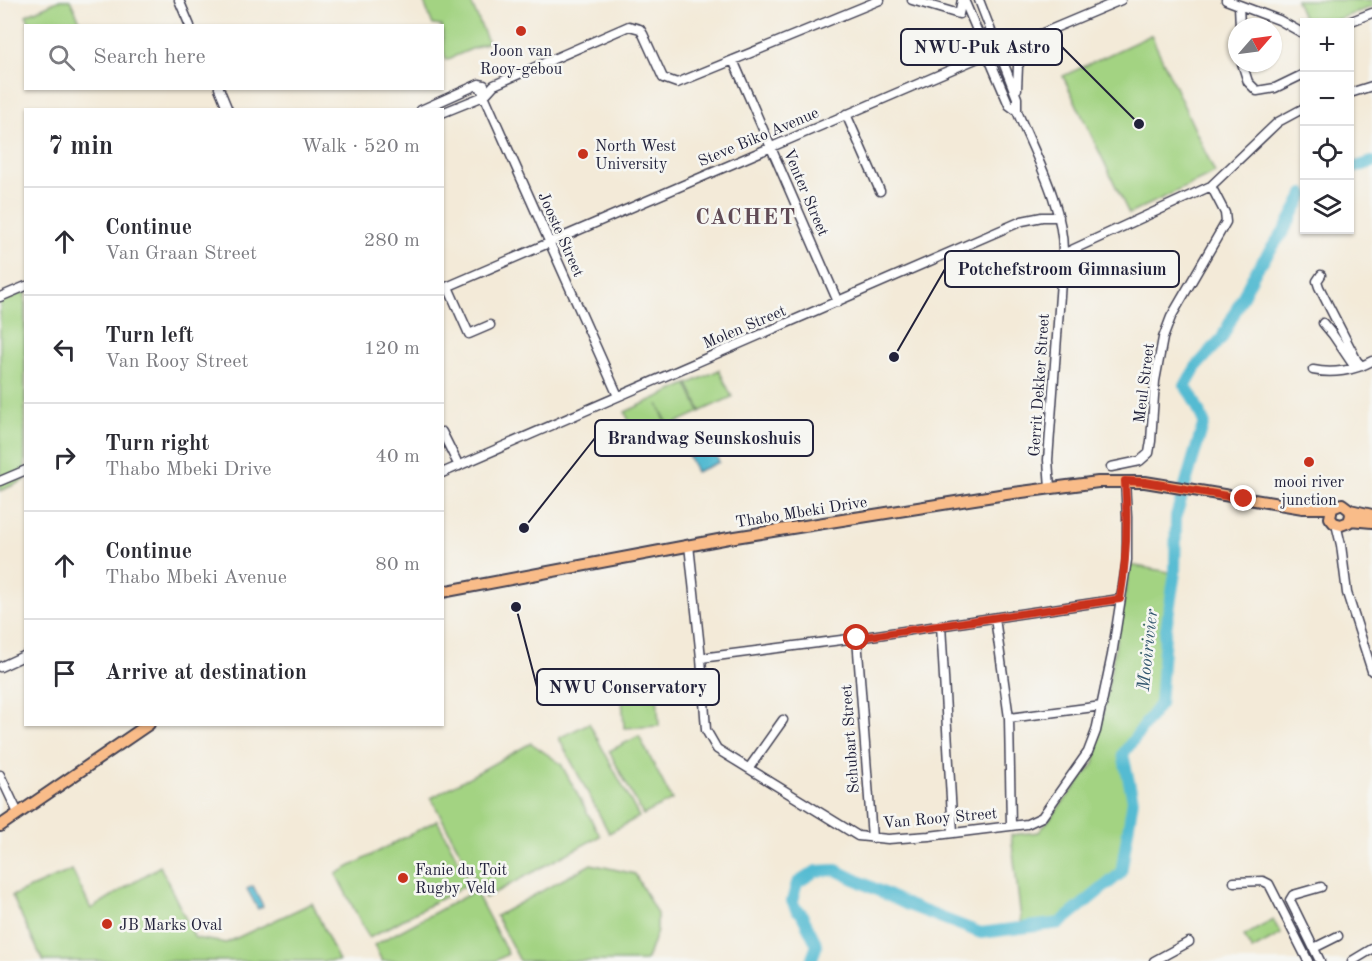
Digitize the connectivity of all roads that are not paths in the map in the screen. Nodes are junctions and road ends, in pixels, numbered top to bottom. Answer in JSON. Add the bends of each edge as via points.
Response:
{"nodes":[{"id":1,"x":179,"y":0,"type":"edge"},
{"id":2,"x":880,"y":0,"type":"edge"},
{"id":3,"x":912,"y":0,"type":"edge"},
{"id":4,"x":963,"y":0,"type":"edge"},
{"id":5,"x":979,"y":0,"type":"edge"},
{"id":6,"x":1121,"y":0,"type":"edge"},
{"id":7,"x":1226,"y":0,"type":"edge"},
{"id":8,"x":1239,"y":6,"type":"junction"},
{"id":9,"x":1372,"y":13,"type":"edge"},
{"id":10,"x":1239,"y":18,"type":"edge"},
{"id":11,"x":1354,"y":20,"type":"edge"},
{"id":12,"x":188,"y":22,"type":"edge"},
{"id":13,"x":1300,"y":31,"type":"edge"},
{"id":14,"x":1038,"y":35,"type":"junction"},
{"id":15,"x":999,"y":49,"type":"junction"},
{"id":16,"x":988,"y":54,"type":"junction"},
{"id":17,"x":733,"y":60,"type":"junction"},
{"id":18,"x":1245,"y":72,"type":"edge"},
{"id":19,"x":1300,"y":76,"type":"edge"},
{"id":20,"x":479,"y":84,"type":"junction"},
{"id":21,"x":494,"y":85,"type":"junction"},
{"id":22,"x":1372,"y":86,"type":"edge"},
{"id":23,"x":220,"y":90,"type":"edge"},
{"id":24,"x":1354,"y":92,"type":"edge"},
{"id":25,"x":484,"y":96,"type":"junction"},
{"id":26,"x":1017,"y":98,"type":"junction"},
{"id":27,"x":227,"y":108,"type":"edge"},
{"id":28,"x":425,"y":108,"type":"edge"},
{"id":29,"x":1300,"y":110,"type":"edge"},
{"id":30,"x":1017,"y":111,"type":"junction"},
{"id":31,"x":444,"y":112,"type":"edge"},
{"id":32,"x":846,"y":114,"type":"junction"},
{"id":33,"x":771,"y":146,"type":"junction"},
{"id":34,"x":1211,"y":186,"type":"junction"},
{"id":35,"x":879,"y":191,"type":"dead end"},
{"id":36,"x":1059,"y":217,"type":"junction"},
{"id":37,"x":550,"y":242,"type":"junction"},
{"id":38,"x":1063,"y":254,"type":"junction"},
{"id":39,"x":1321,"y":275,"type":"dead end"},
{"id":40,"x":24,"y":287,"type":"edge"},
{"id":41,"x":445,"y":288,"type":"edge"},
{"id":42,"x":0,"y":297,"type":"edge"},
{"id":43,"x":838,"y":302,"type":"junction"},
{"id":44,"x":1323,"y":323,"type":"dead end"},
{"id":45,"x":490,"y":325,"type":"dead end"},
{"id":46,"x":1372,"y":361,"type":"edge"},
{"id":47,"x":1359,"y":367,"type":"junction"},
{"id":48,"x":1313,"y":370,"type":"dead end"},
{"id":49,"x":618,"y":396,"type":"junction"},
{"id":50,"x":444,"y":436,"type":"edge"},
{"id":51,"x":459,"y":466,"type":"junction"},
{"id":52,"x":1111,"y":467,"type":"dead end"},
{"id":53,"x":24,"y":471,"type":"edge"},
{"id":54,"x":444,"y":472,"type":"edge"},
{"id":55,"x":0,"y":481,"type":"edge"},
{"id":56,"x":1125,"y":481,"type":"junction"},
{"id":57,"x":1050,"y":488,"type":"junction"},
{"id":58,"x":1372,"y":515,"type":"edge"},
{"id":59,"x":1341,"y":517,"type":"junction"},
{"id":60,"x":1372,"y":522,"type":"edge"},
{"id":61,"x":689,"y":545,"type":"junction"},
{"id":62,"x":444,"y":592,"type":"edge"},
{"id":63,"x":1120,"y":599,"type":"junction"},
{"id":64,"x":995,"y":618,"type":"junction"},
{"id":65,"x":941,"y":626,"type":"junction"},
{"id":66,"x":857,"y":638,"type":"junction"},
{"id":67,"x":24,"y":657,"type":"edge"},
{"id":68,"x":701,"y":658,"type":"junction"},
{"id":69,"x":0,"y":667,"type":"edge"},
{"id":70,"x":1372,"y":671,"type":"edge"},
{"id":71,"x":1102,"y":706,"type":"junction"},
{"id":72,"x":1009,"y":718,"type":"junction"},
{"id":73,"x":783,"y":720,"type":"dead end"},
{"id":74,"x":146,"y":726,"type":"edge"},
{"id":75,"x":749,"y":768,"type":"junction"},
{"id":76,"x":0,"y":776,"type":"edge"},
{"id":77,"x":18,"y":813,"type":"junction"},
{"id":78,"x":0,"y":826,"type":"edge"},
{"id":79,"x":1011,"y":826,"type":"junction"},
{"id":80,"x":953,"y":833,"type":"junction"},
{"id":81,"x":872,"y":838,"type":"junction"},
{"id":82,"x":1234,"y":882,"type":"dead end"},
{"id":83,"x":1321,"y":887,"type":"dead end"},
{"id":84,"x":1338,"y":936,"type":"dead end"},
{"id":85,"x":1189,"y":942,"type":"dead end"},
{"id":86,"x":1314,"y":948,"type":"junction"},
{"id":87,"x":1372,"y":949,"type":"edge"},
{"id":88,"x":1154,"y":961,"type":"edge"},
{"id":89,"x":1308,"y":961,"type":"edge"},
{"id":90,"x":1320,"y":961,"type":"edge"},
{"id":91,"x":1352,"y":961,"type":"edge"}],
"edges":[{"from":1,"to":12,"type":"street"},
{"from":2,"to":17,"type":"street"},
{"from":3,"to":4,"type":"street","via":[[959,14]]},
{"from":4,"to":16,"type":"street","name":"Gerrit Dekker Street"},
{"from":5,"to":15,"type":"street","name":"Gerrit Dekker Street"},
{"from":6,"to":14,"type":"street","name":"Steve Biko Avenue"},
{"from":7,"to":8,"type":"street"},
{"from":8,"to":10,"type":"street"},
{"from":8,"to":13,"type":"street"},
{"from":9,"to":11,"type":"street"},
{"from":14,"to":15,"type":"street","name":"Steve Biko Avenue"},
{"from":14,"to":26,"type":"street","via":[[1018,66]]},
{"from":15,"to":16,"type":"street","name":"Steve Biko Avenue"},
{"from":15,"to":26,"type":"street","name":"Gerrit Dekker Street"},
{"from":16,"to":30,"type":"street","name":"Gerrit Dekker Street","via":[[1009,105]]},
{"from":16,"to":32,"type":"street","name":"Steve Biko Avenue"},
{"from":17,"to":21,"type":"street","via":[[672,82],[663,78],[640,29],[629,26]]},
{"from":17,"to":33,"type":"street","name":"Venter Street"},
{"from":18,"to":19,"type":"street","via":[[1257,91]]},
{"from":20,"to":21,"type":"street"},
{"from":20,"to":25,"type":"street","name":"Jooste Street"},
{"from":20,"to":28,"type":"street"},
{"from":21,"to":25,"type":"street"},
{"from":22,"to":24,"type":"street"},
{"from":23,"to":27,"type":"street"},
{"from":25,"to":31,"type":"street"},
{"from":25,"to":37,"type":"street","name":"Jooste Street"},
{"from":26,"to":30,"type":"street","name":"Gerrit Dekker Street"},
{"from":29,"to":34,"type":"street","via":[[1278,122]]},
{"from":30,"to":36,"type":"street","name":"Gerrit Dekker Street"},
{"from":32,"to":33,"type":"street","name":"Steve Biko Avenue"},
{"from":32,"to":35,"type":"street"},
{"from":33,"to":37,"type":"street","name":"Steve Biko Avenue"},
{"from":33,"to":43,"type":"street","name":"Venter Street"},
{"from":34,"to":38,"type":"street"},
{"from":34,"to":52,"type":"street","name":"Meul Street","via":[[1226,213],[1226,222],[1163,338],[1149,453],[1140,461]]},
{"from":36,"to":38,"type":"street","name":"Gerrit Dekker Street"},
{"from":36,"to":43,"type":"street","name":"Molen Street","via":[[1022,221]]},
{"from":37,"to":41,"type":"street","name":"Steve Biko Avenue"},
{"from":37,"to":49,"type":"street","name":"Jooste Street"},
{"from":38,"to":57,"type":"street","name":"Gerrit Dekker Street","via":[[1051,395]]},
{"from":39,"to":47,"type":"street","via":[[1319,287]]},
{"from":40,"to":42,"type":"street"},
{"from":41,"to":45,"type":"street","via":[[469,334]]},
{"from":43,"to":49,"type":"street","name":"Molen Street"},
{"from":44,"to":47,"type":"street"},
{"from":46,"to":47,"type":"street"},
{"from":47,"to":48,"type":"street","via":[[1326,373]]},
{"from":49,"to":51,"type":"street","name":"Molen Street"},
{"from":50,"to":51,"type":"street"},
{"from":51,"to":54,"type":"street","name":"Molen Street"},
{"from":53,"to":55,"type":"street"},
{"from":56,"to":57,"type":"main road","name":"Thabo Mbeki Drive"},
{"from":56,"to":59,"type":"main road","name":"Thabo Mbeki Drive"},
{"from":56,"to":63,"type":"street","name":"Van Rooy Street","via":[[1127,552]]},
{"from":57,"to":61,"type":"main road","name":"Thabo Mbeki Drive"},
{"from":58,"to":59,"type":"main road"},
{"from":59,"to":60,"type":"main road"},
{"from":59,"to":70,"type":"street","via":[[1347,593]]},
{"from":61,"to":62,"type":"main road","name":"Thabo Mbeki Drive"},
{"from":61,"to":68,"type":"street","name":"Van Rooy Street"},
{"from":63,"to":64,"type":"street"},
{"from":63,"to":71,"type":"street","name":"Van Rooy Street"},
{"from":64,"to":65,"type":"street"},
{"from":64,"to":72,"type":"street"},
{"from":65,"to":66,"type":"street"},
{"from":65,"to":80,"type":"street"},
{"from":66,"to":68,"type":"street"},
{"from":66,"to":81,"type":"street","name":"Schubart Street"},
{"from":67,"to":69,"type":"street"},
{"from":68,"to":75,"type":"street","name":"Van Rooy Street","via":[[706,730],[717,749]]},
{"from":71,"to":72,"type":"street"},
{"from":71,"to":79,"type":"street","name":"Van Rooy Street","via":[[1088,752],[1042,817]]},
{"from":72,"to":79,"type":"street"},
{"from":73,"to":75,"type":"street"},
{"from":74,"to":77,"type":"main road"},
{"from":75,"to":81,"type":"street","name":"Van Rooy Street","via":[[844,829]]},
{"from":76,"to":77,"type":"street"},
{"from":77,"to":78,"type":"main road"},
{"from":79,"to":80,"type":"street","name":"Van Rooy Street"},
{"from":80,"to":81,"type":"street","name":"Van Rooy Street"},
{"from":82,"to":89,"type":"street","via":[[1269,884]]},
{"from":83,"to":86,"type":"street","via":[[1293,895],[1290,900]]},
{"from":84,"to":86,"type":"street"},
{"from":85,"to":88,"type":"street"},
{"from":86,"to":90,"type":"street"},
{"from":87,"to":91,"type":"street"}]}
